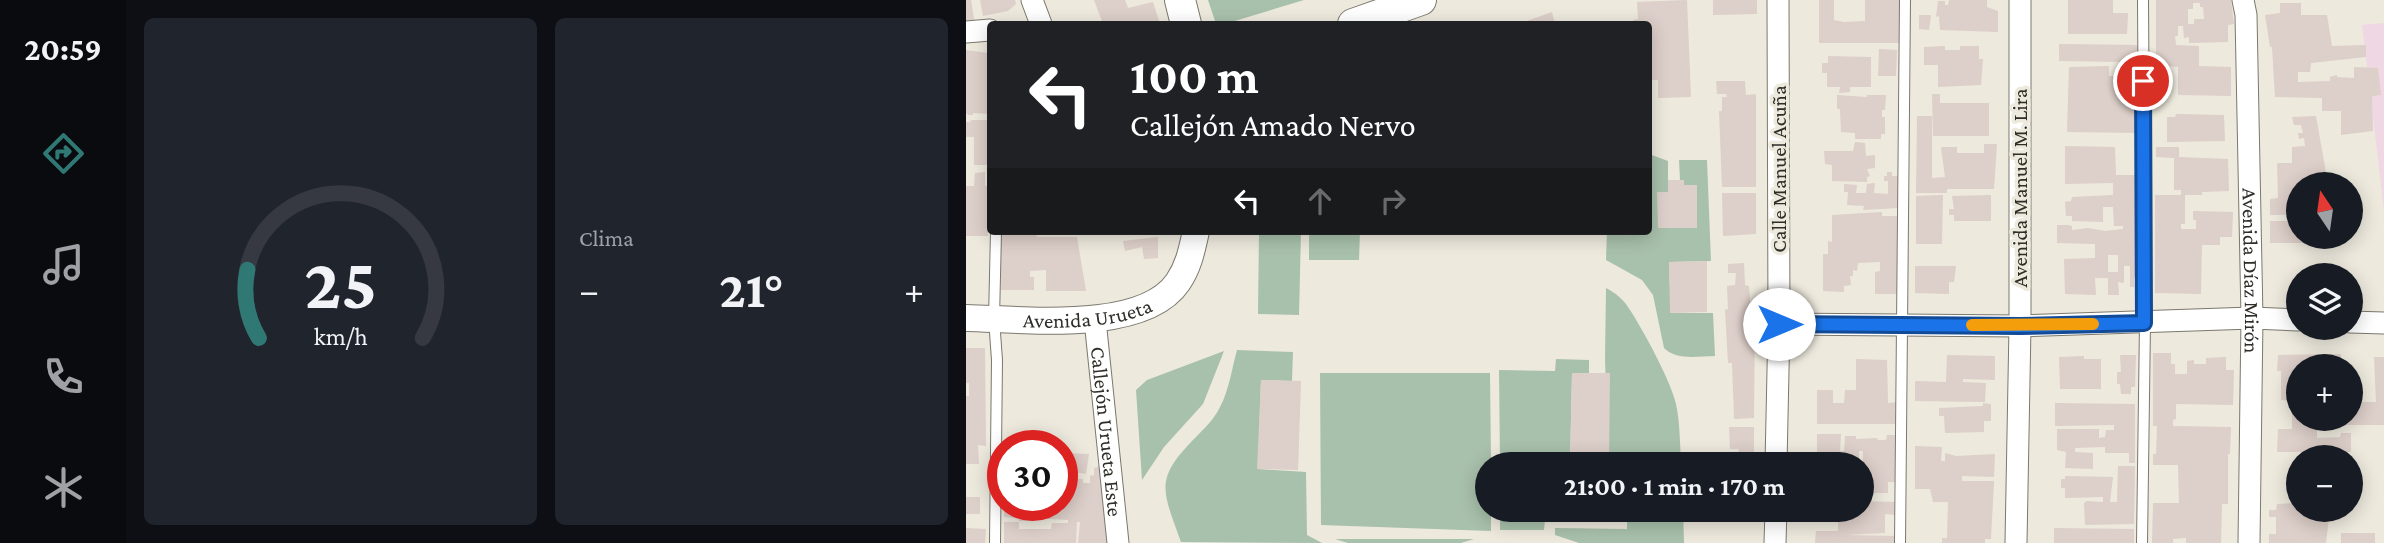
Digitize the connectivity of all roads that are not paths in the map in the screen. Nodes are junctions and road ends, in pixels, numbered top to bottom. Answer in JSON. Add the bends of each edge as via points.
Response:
{"nodes":[{"id":1,"x":1032,"y":0,"type":"edge"},
{"id":2,"x":1180,"y":0,"type":"edge"},
{"id":3,"x":1421,"y":0,"type":"edge"},
{"id":4,"x":1778,"y":0,"type":"edge"},
{"id":5,"x":1905,"y":0,"type":"edge"},
{"id":6,"x":2020,"y":0,"type":"edge"},
{"id":7,"x":2143,"y":0,"type":"edge"},
{"id":8,"x":2243,"y":0,"type":"edge"},
{"id":9,"x":1040,"y":21,"type":"edge"},
{"id":10,"x":1185,"y":21,"type":"edge"},
{"id":11,"x":1362,"y":21,"type":"edge"},
{"id":12,"x":987,"y":30,"type":"edge"},
{"id":13,"x":966,"y":32,"type":"edge"},
{"id":14,"x":996,"y":235,"type":"edge"},
{"id":15,"x":1195,"y":235,"type":"edge"},
{"id":16,"x":966,"y":318,"type":"edge"},
{"id":17,"x":2252,"y":318,"type":"junction"},
{"id":18,"x":993,"y":319,"type":"junction"},
{"id":19,"x":2286,"y":319,"type":"edge"},
{"id":20,"x":1095,"y":320,"type":"junction"},
{"id":21,"x":2363,"y":322,"type":"edge"},
{"id":22,"x":1901,"y":323,"type":"junction"},
{"id":23,"x":2144,"y":323,"type":"junction"},
{"id":24,"x":2384,"y":323,"type":"edge"},
{"id":25,"x":1779,"y":324,"type":"junction"},
{"id":26,"x":2020,"y":326,"type":"junction"},
{"id":27,"x":1776,"y":452,"type":"edge"},
{"id":28,"x":1776,"y":522,"type":"edge"},
{"id":29,"x":995,"y":543,"type":"edge"},
{"id":30,"x":1118,"y":543,"type":"edge"},
{"id":31,"x":1775,"y":543,"type":"edge"},
{"id":32,"x":1900,"y":543,"type":"edge"},
{"id":33,"x":2016,"y":543,"type":"edge"},
{"id":34,"x":2142,"y":543,"type":"edge"},
{"id":35,"x":2249,"y":543,"type":"edge"}],
"edges":[{"from":1,"to":9,"type":"street"},
{"from":2,"to":10,"type":"main road"},
{"from":3,"to":11,"type":"main road"},
{"from":4,"to":25,"type":"street","name":"Calle Manuel Acuña"},
{"from":5,"to":22,"type":"lane"},
{"from":6,"to":26,"type":"street","name":"Avenida Manuel M. Lira"},
{"from":7,"to":23,"type":"lane"},
{"from":8,"to":17,"type":"street","name":"Avenida Díaz Mirón"},
{"from":12,"to":13,"type":"street"},
{"from":14,"to":18,"type":"lane"},
{"from":15,"to":20,"type":"street","name":"Avenida Urueta","via":[[1189,262],[1177,284],[1161,298]]},
{"from":16,"to":18,"type":"street","name":"Avenida Urueta"},
{"from":17,"to":19,"type":"street"},
{"from":17,"to":23,"type":"street"},
{"from":17,"to":35,"type":"street","name":"Avenida Díaz Mirón"},
{"from":18,"to":20,"type":"street","name":"Avenida Urueta"},
{"from":18,"to":29,"type":"lane","via":[[997,360]]},
{"from":20,"to":30,"type":"street","name":"Callejón Urueta Este"},
{"from":21,"to":24,"type":"street"},
{"from":22,"to":25,"type":"street"},
{"from":22,"to":26,"type":"street"},
{"from":22,"to":32,"type":"lane"},
{"from":23,"to":26,"type":"street"},
{"from":23,"to":34,"type":"lane"},
{"from":25,"to":27,"type":"street","name":"Calle Manuel Acuña"},
{"from":26,"to":33,"type":"street","name":"Avenida Manuel M. Lira"},
{"from":28,"to":31,"type":"street"}]}
